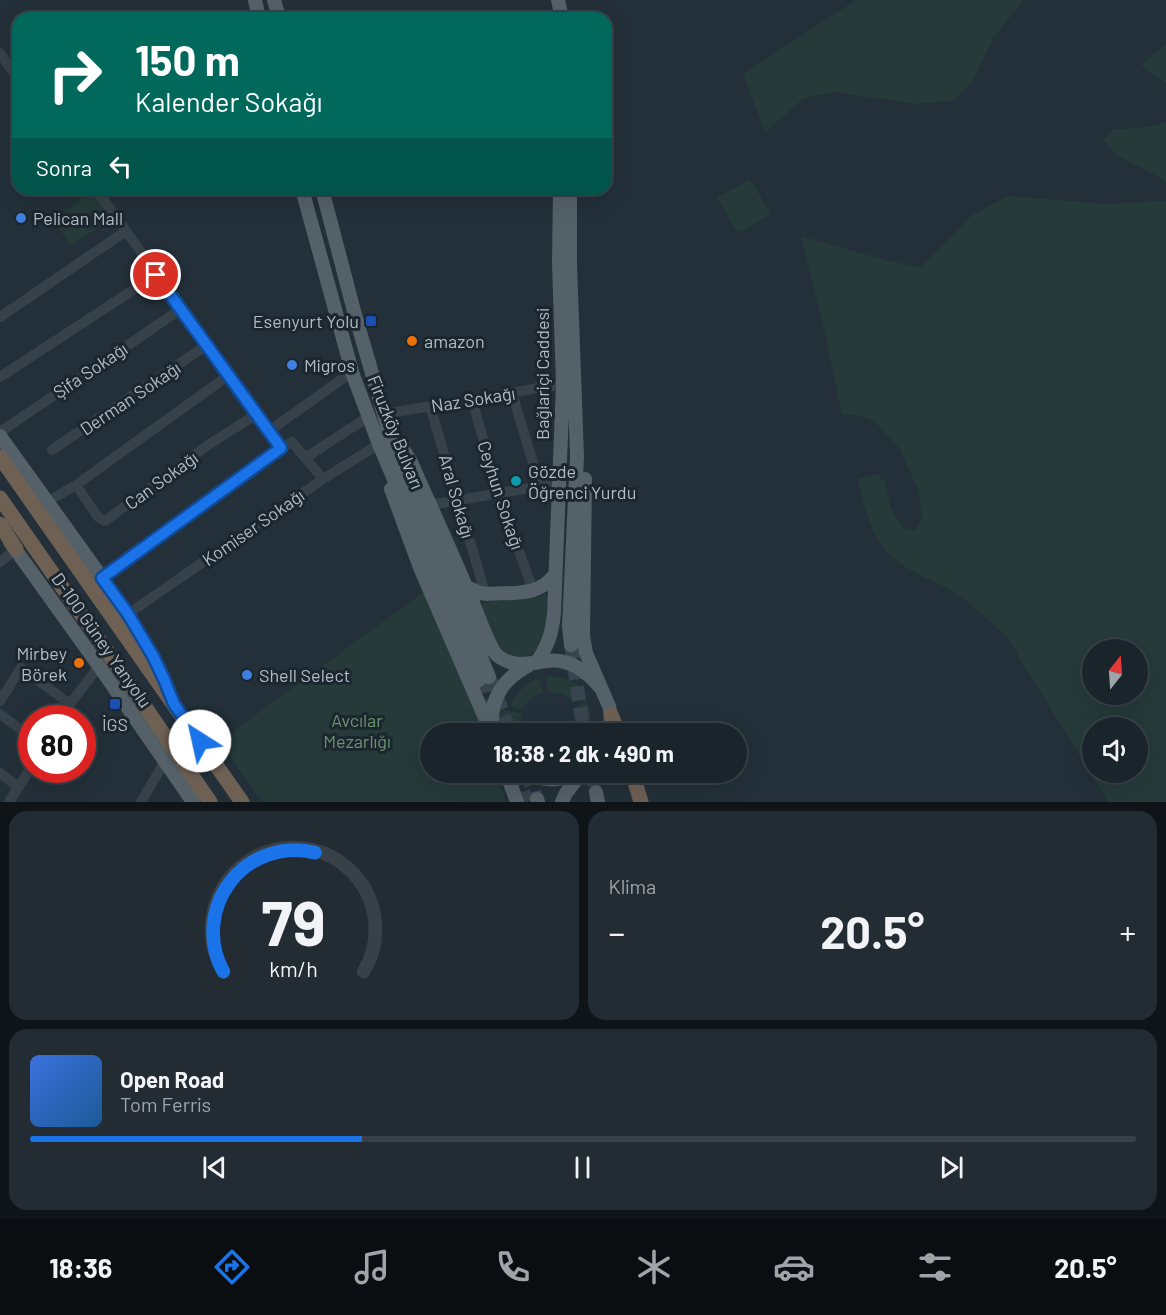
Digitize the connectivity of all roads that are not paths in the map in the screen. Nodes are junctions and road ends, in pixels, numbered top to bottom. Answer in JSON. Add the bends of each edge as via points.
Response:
{"nodes":[{"id":1,"x":0,"y":53,"type":"edge"},
{"id":2,"x":12,"y":70,"type":"edge"},
{"id":3,"x":100,"y":195,"type":"edge"},
{"id":4,"x":304,"y":195,"type":"edge"},
{"id":5,"x":324,"y":195,"type":"edge"},
{"id":6,"x":560,"y":195,"type":"edge"},
{"id":7,"x":570,"y":195,"type":"edge"},
{"id":8,"x":126,"y":231,"type":"junction"},
{"id":9,"x":156,"y":275,"type":"junction"},
{"id":10,"x":181,"y":309,"type":"junction"},
{"id":11,"x":0,"y":317,"type":"edge"},
{"id":12,"x":207,"y":345,"type":"junction"},
{"id":13,"x":352,"y":372,"type":"junction"},
{"id":14,"x":229,"y":375,"type":"junction"},
{"id":15,"x":0,"y":377,"type":"edge"},
{"id":16,"x":562,"y":384,"type":"junction"},
{"id":17,"x":512,"y":393,"type":"junction"},
{"id":18,"x":472,"y":399,"type":"junction"},
{"id":19,"x":430,"y":406,"type":"junction"},
{"id":20,"x":257,"y":414,"type":"junction"},
{"id":21,"x":576,"y":416,"type":"junction"},
{"id":22,"x":368,"y":417,"type":"junction"},
{"id":23,"x":386,"y":419,"type":"junction"},
{"id":24,"x":269,"y":431,"type":"junction"},
{"id":25,"x":0,"y":434,"type":"edge"},
{"id":26,"x":380,"y":444,"type":"junction"},
{"id":27,"x":281,"y":448,"type":"junction"},
{"id":28,"x":52,"y":450,"type":"dead end"},
{"id":29,"x":0,"y":457,"type":"edge"},
{"id":30,"x":305,"y":458,"type":"junction"},
{"id":31,"x":323,"y":479,"type":"junction"},
{"id":32,"x":559,"y":483,"type":"junction"},
{"id":33,"x":76,"y":485,"type":"junction"},
{"id":34,"x":540,"y":486,"type":"junction"},
{"id":35,"x":498,"y":493,"type":"junction"},
{"id":36,"x":0,"y":498,"type":"edge"},
{"id":37,"x":458,"y":500,"type":"junction"},
{"id":38,"x":47,"y":502,"type":"junction"},
{"id":39,"x":430,"y":505,"type":"junction"},
{"id":40,"x":0,"y":524,"type":"edge"},
{"id":41,"x":0,"y":529,"type":"edge"},
{"id":42,"x":15,"y":549,"type":"junction"},
{"id":43,"x":0,"y":562,"type":"edge"},
{"id":44,"x":555,"y":574,"type":"junction"},
{"id":45,"x":102,"y":578,"type":"junction"},
{"id":46,"x":483,"y":585,"type":"dead end"},
{"id":47,"x":467,"y":587,"type":"junction"},
{"id":48,"x":533,"y":591,"type":"junction"},
{"id":49,"x":128,"y":614,"type":"junction"},
{"id":50,"x":571,"y":645,"type":"tunnel mouth"},
{"id":51,"x":532,"y":664,"type":"junction"},
{"id":52,"x":99,"y":666,"type":"junction"},
{"id":53,"x":601,"y":688,"type":"junction"},
{"id":54,"x":0,"y":701,"type":"edge"},
{"id":55,"x":70,"y":704,"type":"joint"},
{"id":56,"x":174,"y":704,"type":"junction"},
{"id":57,"x":0,"y":714,"type":"edge"},
{"id":58,"x":611,"y":715,"type":"junction"},
{"id":59,"x":488,"y":723,"type":"edge"},
{"id":60,"x":492,"y":723,"type":"edge"},
{"id":61,"x":610,"y":723,"type":"edge"},
{"id":62,"x":614,"y":723,"type":"edge"},
{"id":63,"x":18,"y":728,"type":"edge"},
{"id":64,"x":165,"y":761,"type":"junction"},
{"id":65,"x":0,"y":773,"type":"edge"},
{"id":66,"x":21,"y":783,"type":"edge"},
{"id":67,"x":510,"y":783,"type":"edge"},
{"id":68,"x":573,"y":783,"type":"edge"},
{"id":69,"x":635,"y":783,"type":"edge"},
{"id":70,"x":18,"y":788,"type":"junction"},
{"id":71,"x":190,"y":801,"type":"edge"},
{"id":72,"x":9,"y":802,"type":"edge"},
{"id":73,"x":141,"y":802,"type":"edge"},
{"id":74,"x":210,"y":802,"type":"edge"},
{"id":75,"x":242,"y":802,"type":"edge"},
{"id":76,"x":517,"y":802,"type":"edge"},
{"id":77,"x":562,"y":802,"type":"edge"},
{"id":78,"x":641,"y":802,"type":"edge"}],
"edges":[{"from":1,"to":2,"type":"street"},
{"from":3,"to":8,"type":"street"},
{"from":4,"to":13,"type":"main road","name":"Firuzköy Bulvarı"},
{"from":5,"to":23,"type":"main road","name":"Firuzköy Bulvarı"},
{"from":6,"to":16,"type":"main road","name":"Bağlariçi Caddesi"},
{"from":7,"to":21,"type":"main road","name":"Bağlariçi Caddesi"},
{"from":8,"to":9,"type":"street"},
{"from":8,"to":11,"type":"street"},
{"from":9,"to":10,"type":"street"},
{"from":9,"to":15,"type":"street"},
{"from":10,"to":12,"type":"street"},
{"from":10,"to":25,"type":"street","name":"Şifa Sokağı"},
{"from":12,"to":14,"type":"street"},
{"from":12,"to":28,"type":"street","name":"Derman Sokağı"},
{"from":13,"to":22,"type":"main road","name":"Firuzköy Bulvarı"},
{"from":13,"to":24,"type":"street"},
{"from":14,"to":20,"type":"street"},
{"from":14,"to":33,"type":"street"},
{"from":16,"to":17,"type":"street","name":"Naz Sokağı"},
{"from":16,"to":32,"type":"main road","name":"Bağlariçi Caddesi"},
{"from":17,"to":18,"type":"street","name":"Naz Sokağı"},
{"from":17,"to":34,"type":"street"},
{"from":18,"to":19,"type":"street","name":"Naz Sokağı"},
{"from":18,"to":35,"type":"street","name":"Ceyhun Sokağı"},
{"from":19,"to":23,"type":"street","name":"Naz Sokağı"},
{"from":19,"to":37,"type":"street","name":"Aral Sokağı"},
{"from":20,"to":24,"type":"street"},
{"from":20,"to":33,"type":"street","name":"Can Sokağı","via":[[105,521]]},
{"from":21,"to":50,"type":"main road","name":"Bağlariçi Caddesi"},
{"from":21,"to":53,"type":"main road","via":[[585,455],[583,636]]},
{"from":22,"to":26,"type":"main road","name":"Firuzköy Bulvarı"},
{"from":22,"to":30,"type":"street"},
{"from":23,"to":26,"type":"main road","name":"Firuzköy Bulvarı","via":[[484,678]]},
{"from":23,"to":39,"type":"main road"},
{"from":24,"to":27,"type":"street"},
{"from":25,"to":38,"type":"main road"},
{"from":26,"to":31,"type":"street","name":"Komiser Sokağı"},
{"from":26,"to":59,"type":"main road","via":[[398,511]]},
{"from":27,"to":30,"type":"street","via":[[292,442]]},
{"from":27,"to":45,"type":"street"},
{"from":29,"to":56,"type":"highway"},
{"from":30,"to":31,"type":"street"},
{"from":31,"to":49,"type":"street","name":"Komiser Sokağı"},
{"from":32,"to":34,"type":"street"},
{"from":32,"to":44,"type":"main road","name":"Bağlariçi Caddesi"},
{"from":33,"to":38,"type":"street"},
{"from":34,"to":35,"type":"street"},
{"from":35,"to":37,"type":"street"},
{"from":35,"to":48,"type":"street","name":"Ceyhun Sokağı"},
{"from":36,"to":74,"type":"highway"},
{"from":37,"to":39,"type":"street"},
{"from":37,"to":46,"type":"street","name":"Aral Sokağı"},
{"from":38,"to":45,"type":"main road"},
{"from":39,"to":47,"type":"main road"},
{"from":40,"to":42,"type":"highway"},
{"from":41,"to":42,"type":"main road","name":"D-100 Güney Yanyolu"},
{"from":42,"to":43,"type":"street"},
{"from":42,"to":52,"type":"main road","name":"D-100 Güney Yanyolu"},
{"from":44,"to":48,"type":"main road","via":[[551,581]]},
{"from":44,"to":51,"type":"main road","name":"Bağlariçi Caddesi","via":[[551,636]]},
{"from":45,"to":49,"type":"main road"},
{"from":47,"to":48,"type":"main road","via":[[487,594]]},
{"from":47,"to":51,"type":"main road","via":[[498,657]]},
{"from":49,"to":56,"type":"main road","via":[[153,656]]},
{"from":51,"to":53,"type":"main road","via":[[547,661],[576,666]]},
{"from":51,"to":60,"type":"main road","via":[[506,681],[497,695]]},
{"from":52,"to":55,"type":"street"},
{"from":52,"to":64,"type":"main road","name":"D-100 Güney Yanyolu"},
{"from":53,"to":58,"type":"main road"},
{"from":54,"to":55,"type":"street","via":[[21,668]]},
{"from":56,"to":75,"type":"highway"},
{"from":57,"to":63,"type":"street"},
{"from":58,"to":61,"type":"main road"},
{"from":58,"to":62,"type":"highway"},
{"from":64,"to":71,"type":"main road","name":"D-100 Güney Yanyolu"},
{"from":64,"to":73,"type":"street"},
{"from":65,"to":70,"type":"street"},
{"from":66,"to":70,"type":"street"},
{"from":67,"to":76,"type":"main road"},
{"from":68,"to":77,"type":"main road"},
{"from":69,"to":78,"type":"highway"},
{"from":70,"to":72,"type":"street"}]}
